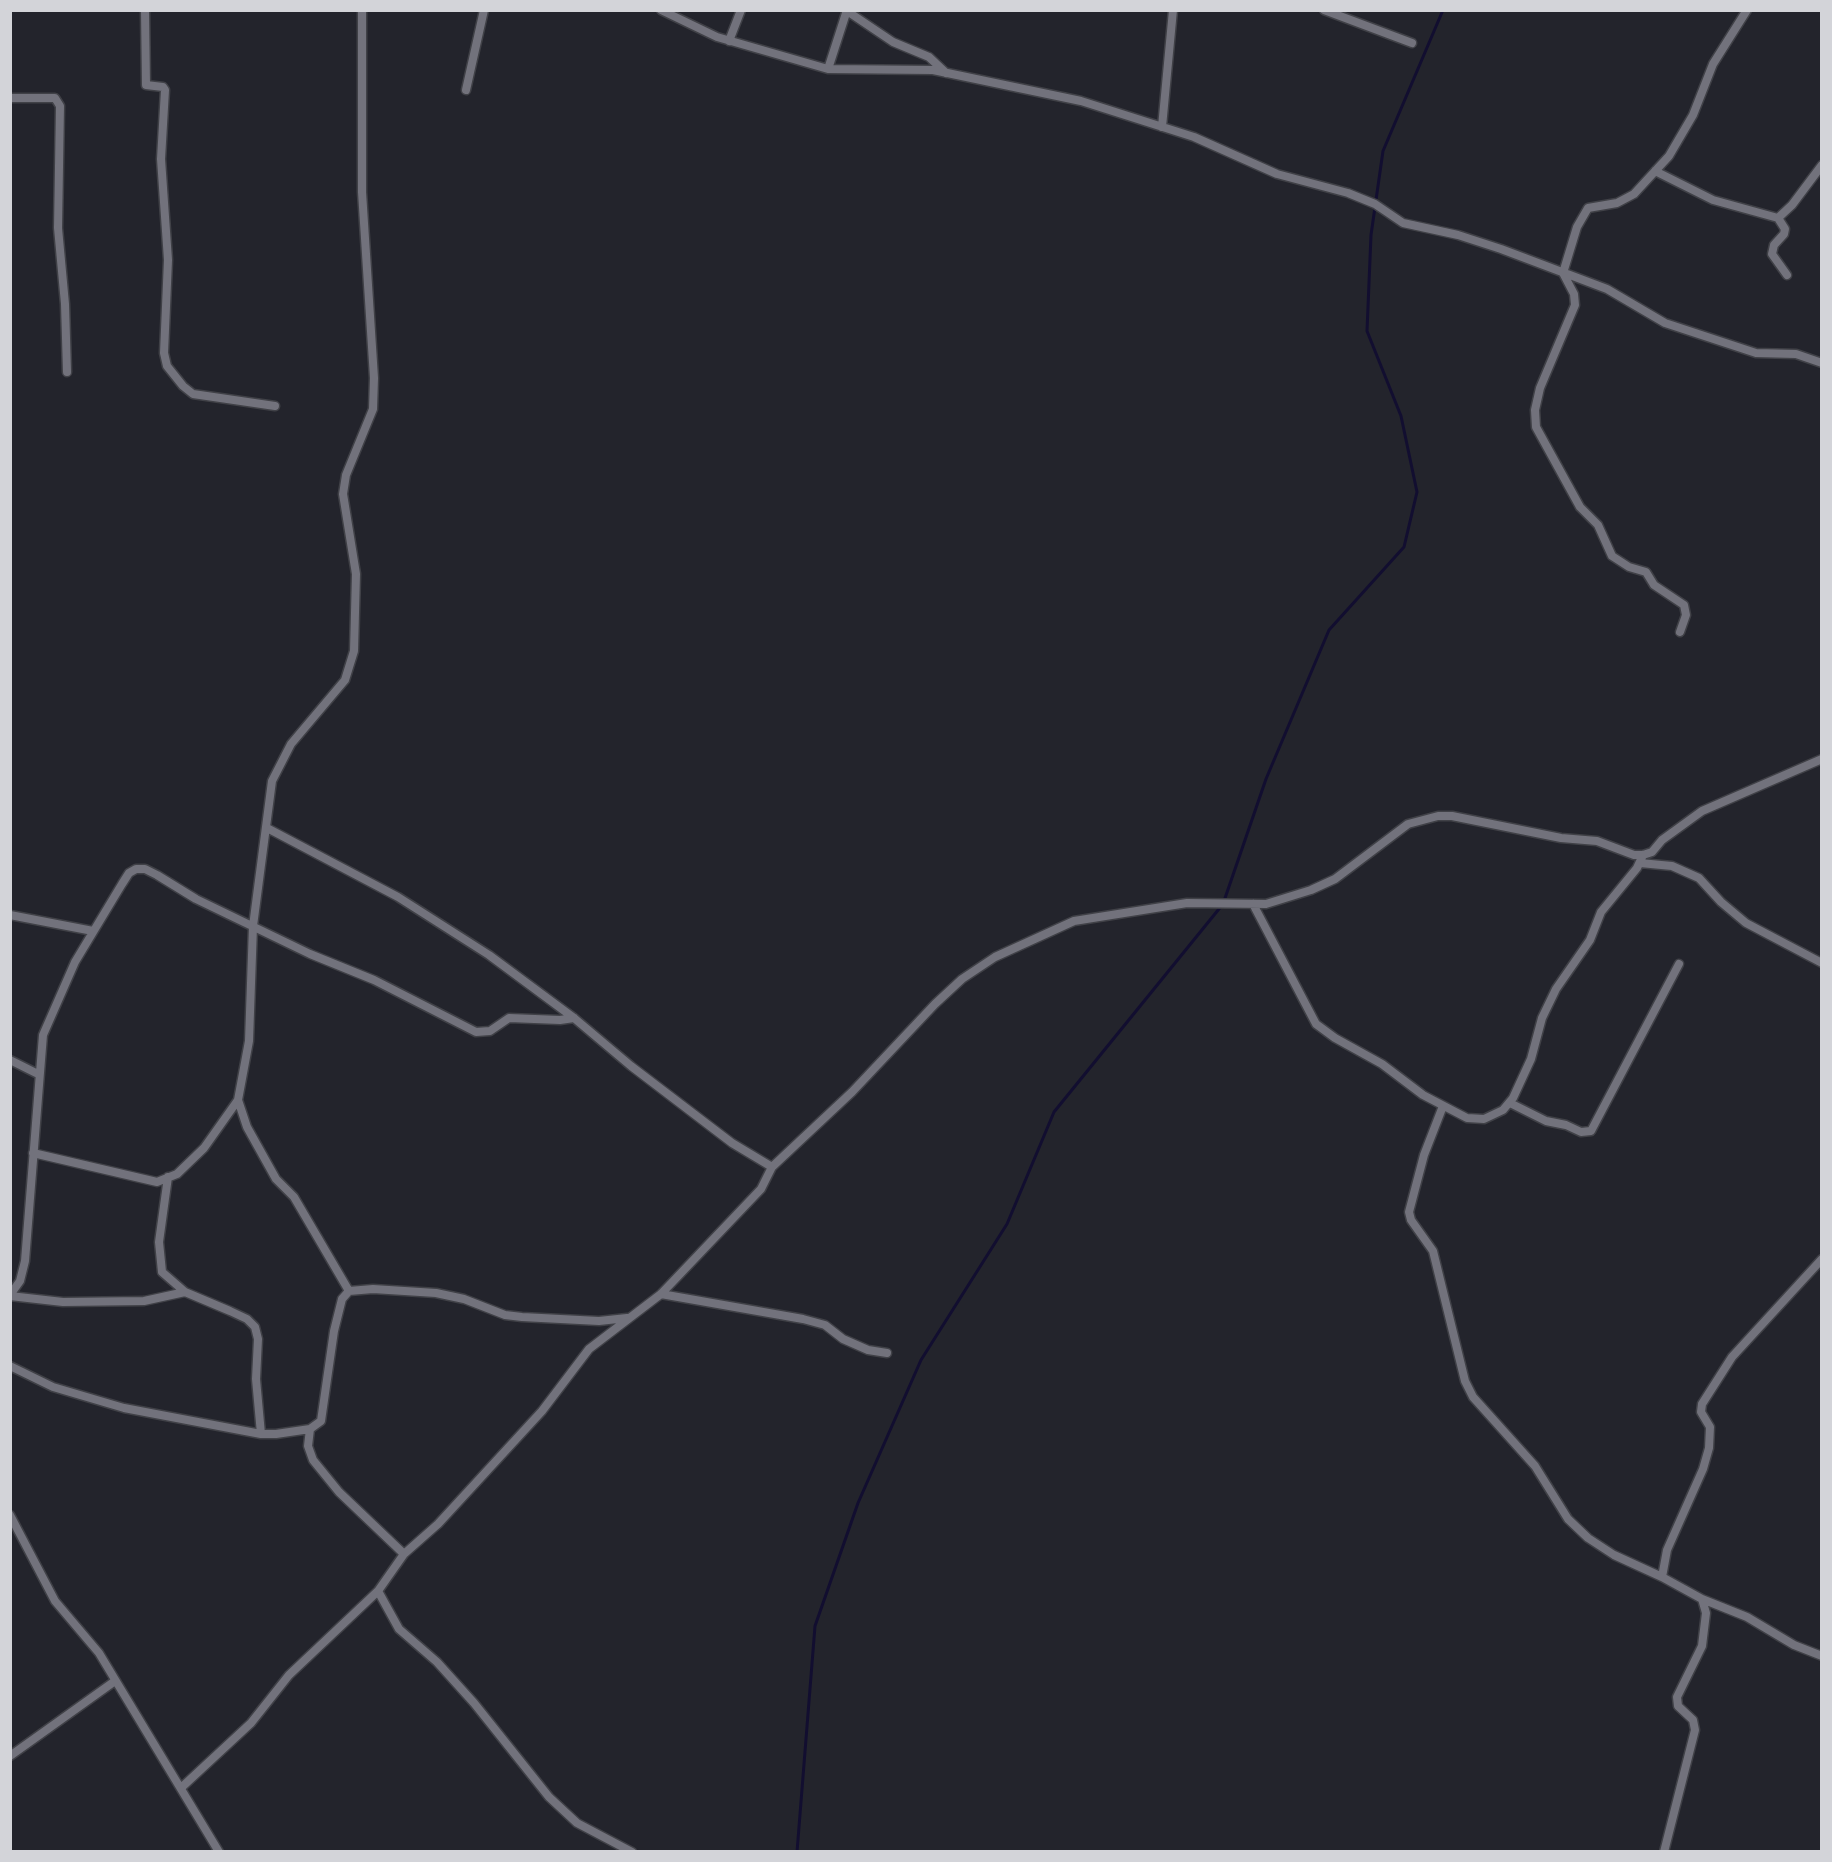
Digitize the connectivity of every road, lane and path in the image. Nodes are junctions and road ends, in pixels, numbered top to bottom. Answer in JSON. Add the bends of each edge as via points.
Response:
{"nodes":[{"id":1,"x":145,"y":10,"type":"edge"},
{"id":2,"x":362,"y":10,"type":"edge"},
{"id":3,"x":484,"y":10,"type":"edge"},
{"id":4,"x":661,"y":10,"type":"edge"},
{"id":5,"x":741,"y":10,"type":"edge"},
{"id":6,"x":1173,"y":10,"type":"edge"},
{"id":7,"x":1324,"y":10,"type":"edge"},
{"id":8,"x":1747,"y":10,"type":"edge"},
{"id":9,"x":847,"y":11,"type":"edge"},
{"id":10,"x":729,"y":41,"type":"junction"},
{"id":11,"x":1412,"y":43,"type":"dead end"},
{"id":12,"x":828,"y":69,"type":"junction"},
{"id":13,"x":946,"y":73,"type":"junction"},
{"id":14,"x":465,"y":90,"type":"dead end"},
{"id":15,"x":10,"y":98,"type":"edge"},
{"id":16,"x":1162,"y":127,"type":"junction"},
{"id":17,"x":1821,"y":165,"type":"edge"},
{"id":18,"x":1655,"y":171,"type":"junction"},
{"id":19,"x":1778,"y":218,"type":"junction"},
{"id":20,"x":1563,"y":273,"type":"junction"},
{"id":21,"x":1787,"y":274,"type":"dead end"},
{"id":22,"x":1821,"y":363,"type":"edge"},
{"id":23,"x":68,"y":372,"type":"dead end"},
{"id":24,"x":275,"y":406,"type":"dead end"},
{"id":25,"x":1680,"y":632,"type":"dead end"},
{"id":26,"x":1821,"y":759,"type":"edge"},
{"id":27,"x":267,"y":828,"type":"junction"},
{"id":28,"x":1642,"y":859,"type":"junction"},
{"id":29,"x":1253,"y":904,"type":"junction"},
{"id":30,"x":10,"y":915,"type":"edge"},
{"id":31,"x":253,"y":926,"type":"junction"},
{"id":32,"x":93,"y":931,"type":"junction"},
{"id":33,"x":1821,"y":963,"type":"edge"},
{"id":34,"x":1679,"y":964,"type":"dead end"},
{"id":35,"x":574,"y":1018,"type":"junction"},
{"id":36,"x":10,"y":1060,"type":"edge"},
{"id":37,"x":38,"y":1074,"type":"junction"},
{"id":38,"x":238,"y":1100,"type":"junction"},
{"id":39,"x":1510,"y":1103,"type":"junction"},
{"id":40,"x":1443,"y":1106,"type":"junction"},
{"id":41,"x":33,"y":1153,"type":"junction"},
{"id":42,"x":771,"y":1167,"type":"junction"},
{"id":43,"x":168,"y":1177,"type":"junction"},
{"id":44,"x":1821,"y":1259,"type":"edge"},
{"id":45,"x":349,"y":1291,"type":"junction"},
{"id":46,"x":185,"y":1292,"type":"junction"},
{"id":47,"x":661,"y":1294,"type":"junction"},
{"id":48,"x":10,"y":1296,"type":"edge"},
{"id":49,"x":627,"y":1318,"type":"junction"},
{"id":50,"x":887,"y":1353,"type":"dead end"},
{"id":51,"x":10,"y":1366,"type":"edge"},
{"id":52,"x":310,"y":1429,"type":"junction"},
{"id":53,"x":261,"y":1434,"type":"junction"},
{"id":54,"x":10,"y":1515,"type":"edge"},
{"id":55,"x":404,"y":1554,"type":"junction"},
{"id":56,"x":1662,"y":1576,"type":"junction"},
{"id":57,"x":378,"y":1591,"type":"junction"},
{"id":58,"x":1702,"y":1599,"type":"junction"},
{"id":59,"x":1821,"y":1656,"type":"edge"},
{"id":60,"x":115,"y":1681,"type":"junction"},
{"id":61,"x":10,"y":1756,"type":"edge"},
{"id":62,"x":182,"y":1787,"type":"junction"},
{"id":63,"x":219,"y":1851,"type":"edge"},
{"id":64,"x":632,"y":1851,"type":"edge"},
{"id":65,"x":1664,"y":1851,"type":"edge"}],
"edges":[{"from":1,"to":24,"type":"street","via":[[146,85],[165,90],[161,159],[168,260],[164,353],[167,366],[193,393]]},
{"from":2,"to":27,"type":"street","via":[[363,216],[374,378],[373,409],[346,475],[344,494],[356,574],[354,651],[345,680],[291,744],[276,770]]},
{"from":3,"to":14,"type":"street"},
{"from":4,"to":10,"type":"street"},
{"from":5,"to":10,"type":"street"},
{"from":6,"to":16,"type":"street"},
{"from":7,"to":11,"type":"street"},
{"from":8,"to":18,"type":"street","via":[[1713,64],[1677,146]]},
{"from":9,"to":12,"type":"street"},
{"from":9,"to":13,"type":"street","via":[[893,42],[929,57]]},
{"from":10,"to":12,"type":"street"},
{"from":12,"to":13,"type":"street"},
{"from":13,"to":16,"type":"street","via":[[1081,101]]},
{"from":15,"to":23,"type":"street","via":[[55,98],[60,106],[58,228]]},
{"from":16,"to":20,"type":"street","via":[[1277,174],[1348,193],[1375,204],[1403,223],[1458,235]]},
{"from":17,"to":19,"type":"street","via":[[1792,206]]},
{"from":18,"to":19,"type":"street","via":[[1713,200]]},
{"from":18,"to":20,"type":"street","via":[[1629,197],[1588,208],[1577,227]]},
{"from":19,"to":21,"type":"street","via":[[1785,230],[1773,245],[1772,254]]},
{"from":20,"to":22,"type":"street","via":[[1607,289],[1665,323],[1762,354],[1796,354]]},
{"from":20,"to":25,"type":"street","via":[[1575,305],[1537,398],[1536,427],[1580,507],[1598,525],[1612,555],[1629,567],[1646,572],[1654,585],[1684,605],[1685,620]]},
{"from":26,"to":28,"type":"street","via":[[1702,812]]},
{"from":27,"to":31,"type":"street"},
{"from":27,"to":35,"type":"street","via":[[398,897],[489,955]]},
{"from":28,"to":29,"type":"street","via":[[1597,841],[1438,816],[1408,824],[1335,879],[1289,897]]},
{"from":28,"to":33,"type":"street","via":[[1699,878],[1746,922]]},
{"from":28,"to":39,"type":"street","via":[[1609,900],[1590,940],[1564,974],[1542,1018],[1531,1059]]},
{"from":29,"to":40,"type":"street","via":[[1316,1024]]},
{"from":29,"to":42,"type":"street","via":[[1187,903],[1074,921],[995,957],[934,1004],[852,1092]]},
{"from":30,"to":32,"type":"street"},
{"from":31,"to":32,"type":"street","via":[[151,872],[136,869],[129,873]]},
{"from":31,"to":35,"type":"street","via":[[374,980],[476,1032],[490,1031],[509,1018]]},
{"from":31,"to":38,"type":"street","via":[[249,1041]]},
{"from":32,"to":37,"type":"street","via":[[54,1006],[43,1035]]},
{"from":34,"to":39,"type":"street","via":[[1591,1131],[1581,1132],[1546,1121]]},
{"from":35,"to":42,"type":"street","via":[[732,1143]]},
{"from":36,"to":37,"type":"street"},
{"from":37,"to":41,"type":"street"},
{"from":38,"to":43,"type":"street","via":[[204,1148],[177,1174]]},
{"from":38,"to":45,"type":"street","via":[[247,1127],[276,1179],[294,1197]]},
{"from":39,"to":40,"type":"street","via":[[1484,1119],[1467,1118]]},
{"from":40,"to":56,"type":"street","via":[[1424,1155],[1409,1212],[1432,1251],[1465,1381],[1473,1397],[1534,1466],[1568,1519],[1614,1555]]},
{"from":41,"to":43,"type":"street","via":[[143,1180],[157,1182]]},
{"from":41,"to":48,"type":"street","via":[[25,1261],[20,1281]]},
{"from":42,"to":47,"type":"street","via":[[761,1189]]},
{"from":43,"to":46,"type":"street","via":[[159,1242],[162,1272]]},
{"from":44,"to":56,"type":"street","via":[[1732,1357],[1702,1404],[1701,1412],[1710,1427],[1709,1449],[1667,1550]]},
{"from":45,"to":49,"type":"street","via":[[436,1293],[522,1317],[599,1321]]},
{"from":45,"to":52,"type":"street","via":[[342,1299],[334,1331],[324,1416],[318,1426]]},
{"from":46,"to":48,"type":"street","via":[[144,1301],[63,1302]]},
{"from":46,"to":53,"type":"street","via":[[247,1319],[255,1327]]},
{"from":47,"to":49,"type":"street"},
{"from":47,"to":50,"type":"street","via":[[803,1319],[825,1325],[843,1340]]},
{"from":49,"to":55,"type":"street","via":[[589,1349],[526,1430],[438,1524]]},
{"from":51,"to":53,"type":"street","via":[[53,1387],[124,1408]]},
{"from":52,"to":53,"type":"street"},
{"from":52,"to":55,"type":"street","via":[[308,1446],[313,1460],[339,1492]]},
{"from":54,"to":60,"type":"street","via":[[55,1601],[99,1653]]},
{"from":55,"to":57,"type":"street"},
{"from":56,"to":58,"type":"street"},
{"from":57,"to":62,"type":"street","via":[[289,1675],[251,1724]]},
{"from":57,"to":64,"type":"street","via":[[399,1629],[474,1703],[549,1797],[577,1823]]},
{"from":58,"to":59,"type":"street","via":[[1747,1617]]},
{"from":58,"to":65,"type":"street","via":[[1706,1628],[1702,1646],[1677,1702],[1693,1720],[1695,1730]]},
{"from":60,"to":61,"type":"street"},
{"from":60,"to":62,"type":"street"},
{"from":62,"to":63,"type":"street"}]}
